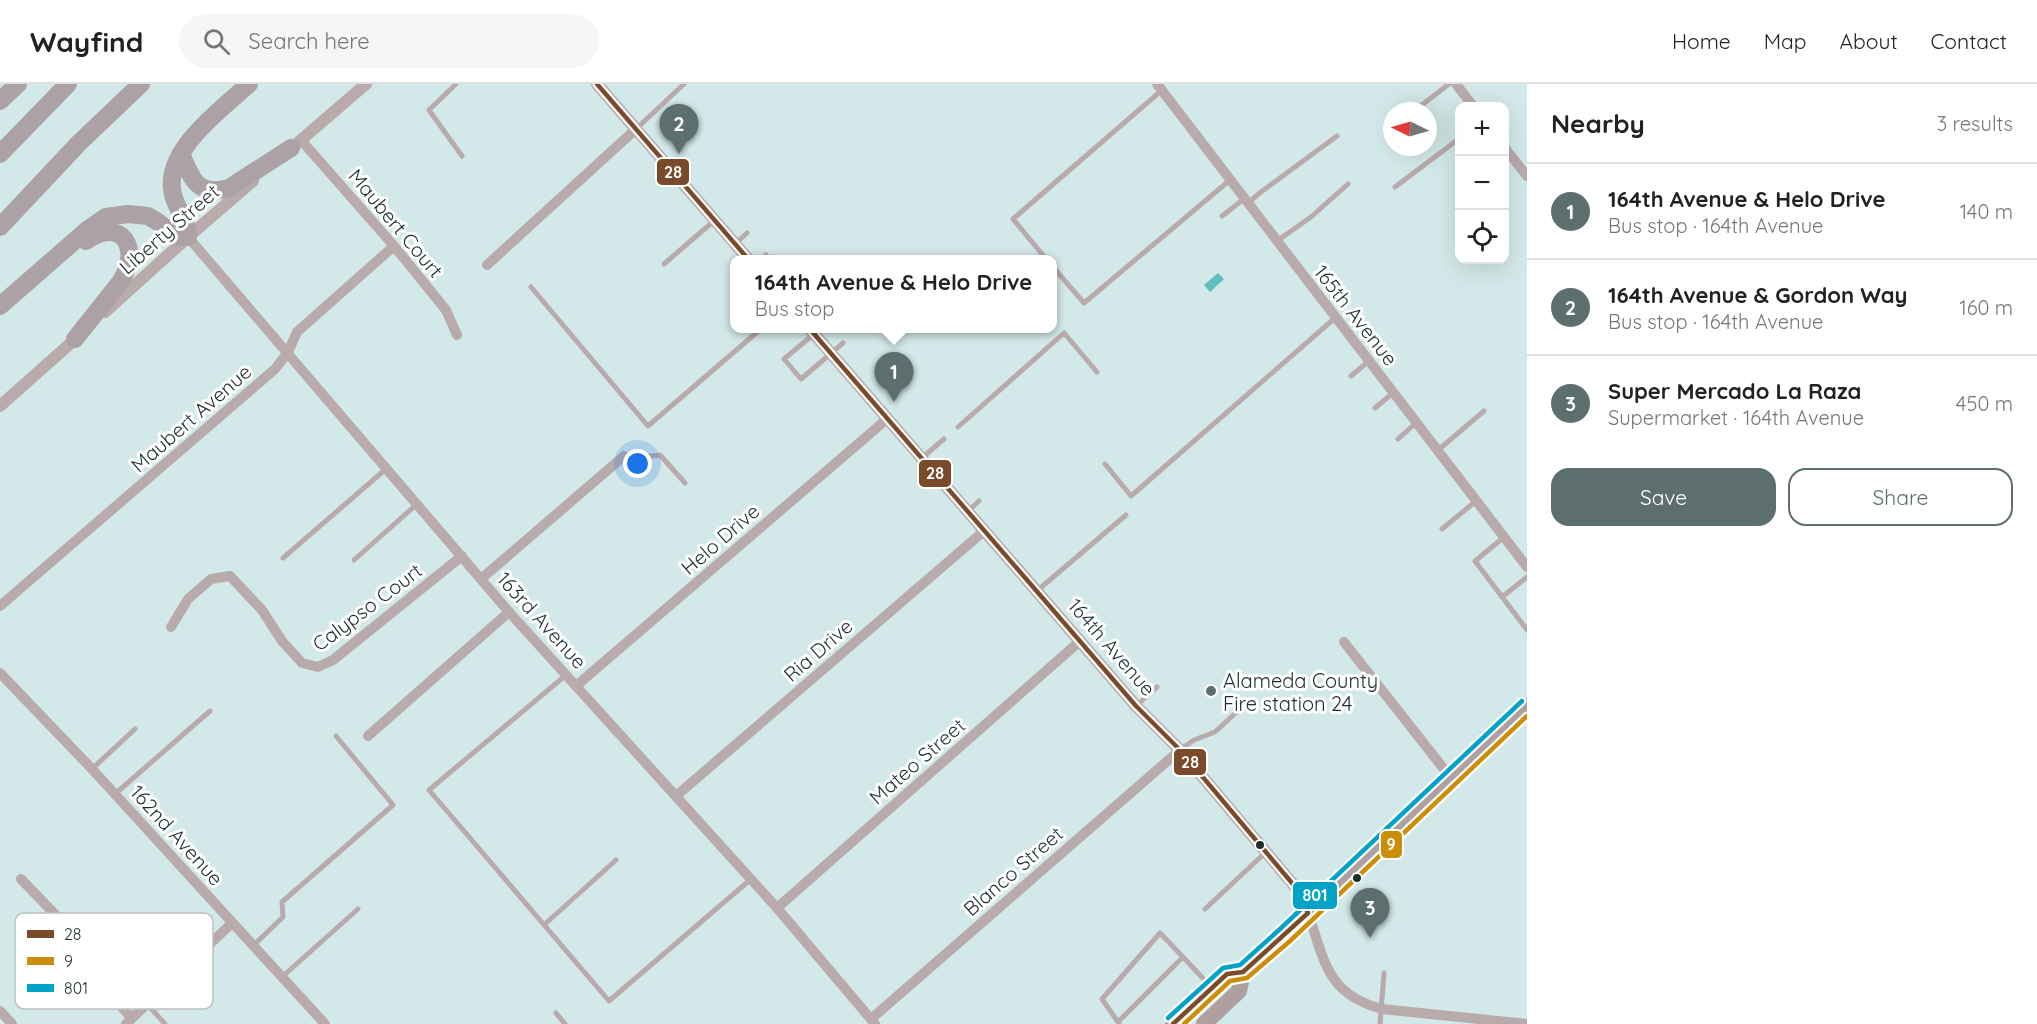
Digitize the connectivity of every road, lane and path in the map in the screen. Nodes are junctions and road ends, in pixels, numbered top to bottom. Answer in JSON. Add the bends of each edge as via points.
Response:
{"nodes":[{"id":1,"x":18,"y":84,"type":"edge"},
{"id":2,"x":68,"y":84,"type":"edge"},
{"id":3,"x":141,"y":84,"type":"edge"},
{"id":4,"x":249,"y":84,"type":"edge"},
{"id":5,"x":366,"y":84,"type":"edge"},
{"id":6,"x":456,"y":84,"type":"edge"},
{"id":7,"x":684,"y":84,"type":"edge"},
{"id":8,"x":1449,"y":84,"type":"edge"},
{"id":9,"x":1456,"y":84,"type":"edge"},
{"id":10,"x":602,"y":86,"type":"edge"},
{"id":11,"x":1159,"y":87,"type":"edge"},
{"id":12,"x":0,"y":101,"type":"edge"},
{"id":13,"x":1426,"y":102,"type":"edge"},
{"id":14,"x":1470,"y":102,"type":"edge"},
{"id":15,"x":636,"y":129,"type":"junction"},
{"id":16,"x":1337,"y":135,"type":"dead end"},
{"id":17,"x":1455,"y":142,"type":"edge"},
{"id":18,"x":296,"y":144,"type":"junction"},
{"id":19,"x":180,"y":153,"type":"junction"},
{"id":20,"x":1509,"y":153,"type":"edge"},
{"id":21,"x":0,"y":154,"type":"edge"},
{"id":22,"x":462,"y":156,"type":"dead end"},
{"id":23,"x":1527,"y":176,"type":"edge"},
{"id":24,"x":1230,"y":180,"type":"junction"},
{"id":25,"x":1348,"y":184,"type":"dead end"},
{"id":26,"x":1395,"y":187,"type":"dead end"},
{"id":27,"x":1246,"y":201,"type":"junction"},
{"id":28,"x":1222,"y":216,"type":"dead end"},
{"id":29,"x":715,"y":220,"type":"junction"},
{"id":30,"x":0,"y":227,"type":"edge"},
{"id":31,"x":747,"y":233,"type":"dead end"},
{"id":32,"x":188,"y":237,"type":"junction"},
{"id":33,"x":1276,"y":241,"type":"junction"},
{"id":34,"x":735,"y":244,"type":"junction"},
{"id":35,"x":394,"y":246,"type":"junction"},
{"id":36,"x":745,"y":255,"type":"edge"},
{"id":37,"x":1043,"y":255,"type":"edge"},
{"id":38,"x":664,"y":264,"type":"dead end"},
{"id":39,"x":487,"y":265,"type":"dead end"},
{"id":40,"x":1057,"y":272,"type":"edge"},
{"id":41,"x":32,"y":277,"type":"junction"},
{"id":42,"x":531,"y":287,"type":"dead end"},
{"id":43,"x":0,"y":306,"type":"edge"},
{"id":44,"x":1335,"y":318,"type":"junction"},
{"id":45,"x":756,"y":333,"type":"edge"},
{"id":46,"x":809,"y":333,"type":"edge"},
{"id":47,"x":814,"y":333,"type":"edge"},
{"id":48,"x":457,"y":335,"type":"dead end"},
{"id":49,"x":75,"y":339,"type":"junction"},
{"id":50,"x":843,"y":343,"type":"dead end"},
{"id":51,"x":288,"y":352,"type":"junction"},
{"id":52,"x":831,"y":353,"type":"junction"},
{"id":53,"x":1369,"y":361,"type":"junction"},
{"id":54,"x":1097,"y":372,"type":"dead end"},
{"id":55,"x":1351,"y":376,"type":"dead end"},
{"id":56,"x":1393,"y":393,"type":"junction"},
{"id":57,"x":0,"y":406,"type":"edge"},
{"id":58,"x":1375,"y":408,"type":"dead end"},
{"id":59,"x":1484,"y":411,"type":"dead end"},
{"id":60,"x":887,"y":419,"type":"junction"},
{"id":61,"x":1416,"y":423,"type":"junction"},
{"id":62,"x":958,"y":427,"type":"dead end"},
{"id":63,"x":944,"y":439,"type":"dead end"},
{"id":64,"x":1398,"y":439,"type":"dead end"},
{"id":65,"x":1437,"y":451,"type":"junction"},
{"id":66,"x":624,"y":456,"type":"joint"},
{"id":67,"x":922,"y":459,"type":"junction"},
{"id":68,"x":1105,"y":465,"type":"dead end"},
{"id":69,"x":387,"y":468,"type":"junction"},
{"id":70,"x":686,"y":483,"type":"dead end"},
{"id":71,"x":979,"y":501,"type":"dead end"},
{"id":72,"x":1476,"y":501,"type":"junction"},
{"id":73,"x":417,"y":504,"type":"junction"},
{"id":74,"x":967,"y":511,"type":"junction"},
{"id":75,"x":1126,"y":515,"type":"dead end"},
{"id":76,"x":1442,"y":529,"type":"dead end"},
{"id":77,"x":984,"y":531,"type":"junction"},
{"id":78,"x":1503,"y":537,"type":"junction"},
{"id":79,"x":462,"y":556,"type":"junction"},
{"id":80,"x":283,"y":558,"type":"dead end"},
{"id":81,"x":354,"y":560,"type":"dead end"},
{"id":82,"x":1527,"y":567,"type":"edge"},
{"id":83,"x":1527,"y":577,"type":"edge"},
{"id":84,"x":481,"y":579,"type":"junction"},
{"id":85,"x":1037,"y":591,"type":"junction"},
{"id":86,"x":1502,"y":597,"type":"junction"},
{"id":87,"x":0,"y":606,"type":"edge"},
{"id":88,"x":509,"y":612,"type":"junction"},
{"id":89,"x":171,"y":627,"type":"dead end"},
{"id":90,"x":1527,"y":630,"type":"edge"},
{"id":91,"x":1080,"y":641,"type":"junction"},
{"id":92,"x":1344,"y":642,"type":"dead end"},
{"id":93,"x":0,"y":672,"type":"edge"},
{"id":94,"x":566,"y":675,"type":"junction"},
{"id":95,"x":576,"y":686,"type":"junction"},
{"id":96,"x":1157,"y":687,"type":"dead end"},
{"id":97,"x":1136,"y":706,"type":"junction"},
{"id":98,"x":1527,"y":706,"type":"edge"},
{"id":99,"x":1241,"y":708,"type":"dead end"},
{"id":100,"x":210,"y":711,"type":"dead end"},
{"id":101,"x":135,"y":729,"type":"dead end"},
{"id":102,"x":336,"y":736,"type":"dead end"},
{"id":103,"x":368,"y":736,"type":"dead end"},
{"id":104,"x":1180,"y":750,"type":"junction"},
{"id":105,"x":92,"y":768,"type":"junction"},
{"id":106,"x":1451,"y":778,"type":"junction"},
{"id":107,"x":115,"y":794,"type":"junction"},
{"id":108,"x":676,"y":796,"type":"junction"},
{"id":109,"x":1266,"y":852,"type":"junction"},
{"id":110,"x":616,"y":860,"type":"dead end"},
{"id":111,"x":21,"y":879,"type":"dead end"},
{"id":112,"x":751,"y":879,"type":"junction"},
{"id":113,"x":777,"y":908,"type":"junction"},
{"id":114,"x":358,"y":909,"type":"dead end"},
{"id":115,"x":1205,"y":909,"type":"dead end"},
{"id":116,"x":54,"y":913,"type":"edge"},
{"id":117,"x":1308,"y":913,"type":"junction"},
{"id":118,"x":232,"y":923,"type":"junction"},
{"id":119,"x":544,"y":925,"type":"junction"},
{"id":120,"x":213,"y":941,"type":"edge"},
{"id":121,"x":253,"y":946,"type":"junction"},
{"id":122,"x":1183,"y":957,"type":"junction"},
{"id":123,"x":1243,"y":972,"type":"junction"},
{"id":124,"x":1384,"y":973,"type":"dead end"},
{"id":125,"x":282,"y":977,"type":"junction"},
{"id":126,"x":1212,"y":987,"type":"junction"},
{"id":127,"x":119,"y":1009,"type":"edge"},
{"id":128,"x":142,"y":1009,"type":"edge"},
{"id":129,"x":152,"y":1009,"type":"edge"},
{"id":130,"x":1382,"y":1009,"type":"junction"},
{"id":131,"x":0,"y":1011,"type":"edge"},
{"id":132,"x":556,"y":1013,"type":"dead end"},
{"id":133,"x":129,"y":1021,"type":"edge"},
{"id":134,"x":873,"y":1022,"type":"edge"},
{"id":135,"x":1119,"y":1023,"type":"edge"},
{"id":136,"x":1500,"y":1023,"type":"edge"},
{"id":137,"x":12,"y":1024,"type":"edge"},
{"id":138,"x":165,"y":1024,"type":"edge"},
{"id":139,"x":324,"y":1024,"type":"edge"},
{"id":140,"x":565,"y":1024,"type":"edge"},
{"id":141,"x":1173,"y":1024,"type":"edge"},
{"id":142,"x":1204,"y":1024,"type":"edge"},
{"id":143,"x":1380,"y":1024,"type":"edge"},
{"id":144,"x":1527,"y":1024,"type":"edge"}],
"edges":[{"from":1,"to":12,"type":"highway"},
{"from":2,"to":21,"type":"highway"},
{"from":3,"to":30,"type":"highway"},
{"from":4,"to":19,"type":"highway"},
{"from":5,"to":18,"type":"street","name":"Liberty Street"},
{"from":6,"to":22,"type":"lane","via":[[429,110]]},
{"from":7,"to":15,"type":"lane"},
{"from":8,"to":13,"type":"lane"},
{"from":9,"to":14,"type":"street"},
{"from":10,"to":15,"type":"street"},
{"from":11,"to":24,"type":"street","name":"165th Avenue"},
{"from":11,"to":37,"type":"lane","via":[[1013,219]]},
{"from":15,"to":29,"type":"street"},
{"from":15,"to":39,"type":"street"},
{"from":16,"to":27,"type":"lane"},
{"from":17,"to":26,"type":"lane"},
{"from":18,"to":19,"type":"highway","via":[[221,190],[197,185]]},
{"from":18,"to":32,"type":"street","name":"Liberty Street"},
{"from":18,"to":35,"type":"street","name":"Maubert Court"},
{"from":19,"to":32,"type":"highway","via":[[171,177],[172,190]]},
{"from":20,"to":23,"type":"street"},
{"from":24,"to":27,"type":"street","name":"165th Avenue"},
{"from":24,"to":40,"type":"lane","via":[[1084,303]]},
{"from":25,"to":33,"type":"lane"},
{"from":27,"to":28,"type":"lane"},
{"from":27,"to":33,"type":"street","name":"165th Avenue"},
{"from":29,"to":34,"type":"street"},
{"from":29,"to":38,"type":"lane"},
{"from":31,"to":34,"type":"lane"},
{"from":32,"to":41,"type":"highway","via":[[176,237],[147,216],[116,214],[87,230]]},
{"from":32,"to":49,"type":"street","name":"Liberty Street"},
{"from":32,"to":51,"type":"street","name":"163rd Avenue"},
{"from":33,"to":44,"type":"street","name":"165th Avenue"},
{"from":34,"to":36,"type":"street"},
{"from":35,"to":48,"type":"street","name":"Maubert Court","via":[[446,310]]},
{"from":35,"to":51,"type":"street","name":"Maubert Avenue","via":[[297,332]]},
{"from":41,"to":43,"type":"highway"},
{"from":41,"to":49,"type":"highway","via":[[102,232],[121,236],[128,244],[127,271]]},
{"from":42,"to":45,"type":"lane","via":[[648,426]]},
{"from":44,"to":53,"type":"street","name":"165th Avenue"},
{"from":44,"to":68,"type":"lane","via":[[1131,496]]},
{"from":46,"to":52,"type":"lane","via":[[784,359],[801,379]]},
{"from":47,"to":52,"type":"street","name":"164th Avenue"},
{"from":49,"to":57,"type":"street","name":"Liberty Street"},
{"from":50,"to":52,"type":"lane"},
{"from":51,"to":69,"type":"street","name":"163rd Avenue"},
{"from":51,"to":87,"type":"street","name":"Maubert Avenue","via":[[275,369]]},
{"from":52,"to":60,"type":"street","name":"164th Avenue"},
{"from":53,"to":55,"type":"lane"},
{"from":53,"to":56,"type":"street","name":"165th Avenue"},
{"from":54,"to":62,"type":"lane","via":[[1064,333]]},
{"from":56,"to":58,"type":"lane"},
{"from":56,"to":61,"type":"street","name":"165th Avenue"},
{"from":59,"to":65,"type":"lane"},
{"from":60,"to":67,"type":"street","name":"164th Avenue"},
{"from":60,"to":95,"type":"street","name":"Helo Drive"},
{"from":61,"to":64,"type":"lane"},
{"from":61,"to":65,"type":"street","name":"165th Avenue"},
{"from":63,"to":67,"type":"lane"},
{"from":65,"to":72,"type":"street","name":"165th Avenue"},
{"from":66,"to":70,"type":"lane","via":[[660,455]]},
{"from":66,"to":84,"type":"street"},
{"from":67,"to":74,"type":"street","name":"164th Avenue"},
{"from":69,"to":73,"type":"street","name":"163rd Avenue"},
{"from":69,"to":80,"type":"lane"},
{"from":71,"to":74,"type":"lane"},
{"from":72,"to":76,"type":"lane"},
{"from":72,"to":78,"type":"street","name":"165th Avenue"},
{"from":73,"to":79,"type":"street","name":"163rd Avenue"},
{"from":73,"to":81,"type":"lane"},
{"from":74,"to":77,"type":"street","name":"164th Avenue"},
{"from":75,"to":85,"type":"lane"},
{"from":77,"to":85,"type":"street","name":"164th Avenue"},
{"from":77,"to":108,"type":"street","name":"Ria Drive"},
{"from":78,"to":82,"type":"street","name":"165th Avenue"},
{"from":78,"to":86,"type":"lane","via":[[1475,561]]},
{"from":79,"to":84,"type":"street","name":"163rd Avenue"},
{"from":79,"to":89,"type":"street","name":"Calypso Court","via":[[333,660],[318,667],[302,663],[230,576],[211,579],[189,599]]},
{"from":83,"to":86,"type":"lane"},
{"from":84,"to":88,"type":"street","name":"163rd Avenue"},
{"from":85,"to":91,"type":"street","name":"164th Avenue"},
{"from":86,"to":90,"type":"lane"},
{"from":88,"to":94,"type":"street","name":"163rd Avenue"},
{"from":88,"to":103,"type":"street"},
{"from":91,"to":97,"type":"street","name":"164th Avenue"},
{"from":91,"to":113,"type":"street","name":"Mateo Street"},
{"from":92,"to":106,"type":"street"},
{"from":93,"to":105,"type":"street","name":"162nd Avenue"},
{"from":94,"to":95,"type":"street","name":"163rd Avenue"},
{"from":94,"to":119,"type":"lane","via":[[429,790]]},
{"from":95,"to":108,"type":"street","name":"163rd Avenue"},
{"from":96,"to":97,"type":"lane"},
{"from":97,"to":104,"type":"street","name":"164th Avenue"},
{"from":98,"to":106,"type":"main road"},
{"from":99,"to":104,"type":"lane","via":[[1215,732]]},
{"from":100,"to":107,"type":"lane"},
{"from":101,"to":105,"type":"lane"},
{"from":102,"to":121,"type":"lane","via":[[393,805],[282,902],[284,917]]},
{"from":104,"to":109,"type":"street","name":"164th Avenue"},
{"from":104,"to":134,"type":"street","name":"Blanco Street"},
{"from":105,"to":107,"type":"street","name":"162nd Avenue"},
{"from":106,"to":117,"type":"main road"},
{"from":107,"to":118,"type":"street","name":"162nd Avenue"},
{"from":108,"to":112,"type":"street","name":"163rd Avenue"},
{"from":109,"to":115,"type":"lane"},
{"from":109,"to":117,"type":"street","name":"164th Avenue","via":[[1297,889]]},
{"from":110,"to":119,"type":"lane"},
{"from":111,"to":116,"type":"street"},
{"from":112,"to":113,"type":"street","name":"163rd Avenue"},
{"from":112,"to":119,"type":"lane","via":[[609,1001]]},
{"from":113,"to":134,"type":"street","name":"163rd Avenue"},
{"from":114,"to":125,"type":"lane"},
{"from":117,"to":123,"type":"main road"},
{"from":117,"to":130,"type":"street","name":"164th Avenue","via":[[1335,983],[1362,1004]]},
{"from":118,"to":120,"type":"street"},
{"from":118,"to":121,"type":"street","name":"162nd Avenue"},
{"from":121,"to":125,"type":"street","name":"162nd Avenue"},
{"from":122,"to":126,"type":"lane"},
{"from":122,"to":135,"type":"lane"},
{"from":122,"to":135,"type":"lane","via":[[1160,933],[1102,999]]},
{"from":123,"to":126,"type":"main road","via":[[1227,974]]},
{"from":123,"to":142,"type":"main road","via":[[1239,991]]},
{"from":124,"to":130,"type":"lane"},
{"from":125,"to":139,"type":"street","name":"162nd Avenue"},
{"from":126,"to":141,"type":"main road"},
{"from":127,"to":133,"type":"street"},
{"from":128,"to":133,"type":"street"},
{"from":129,"to":138,"type":"lane"},
{"from":130,"to":136,"type":"street"},
{"from":130,"to":143,"type":"lane"},
{"from":131,"to":137,"type":"street"},
{"from":132,"to":140,"type":"lane"},
{"from":136,"to":144,"type":"street"}]}
